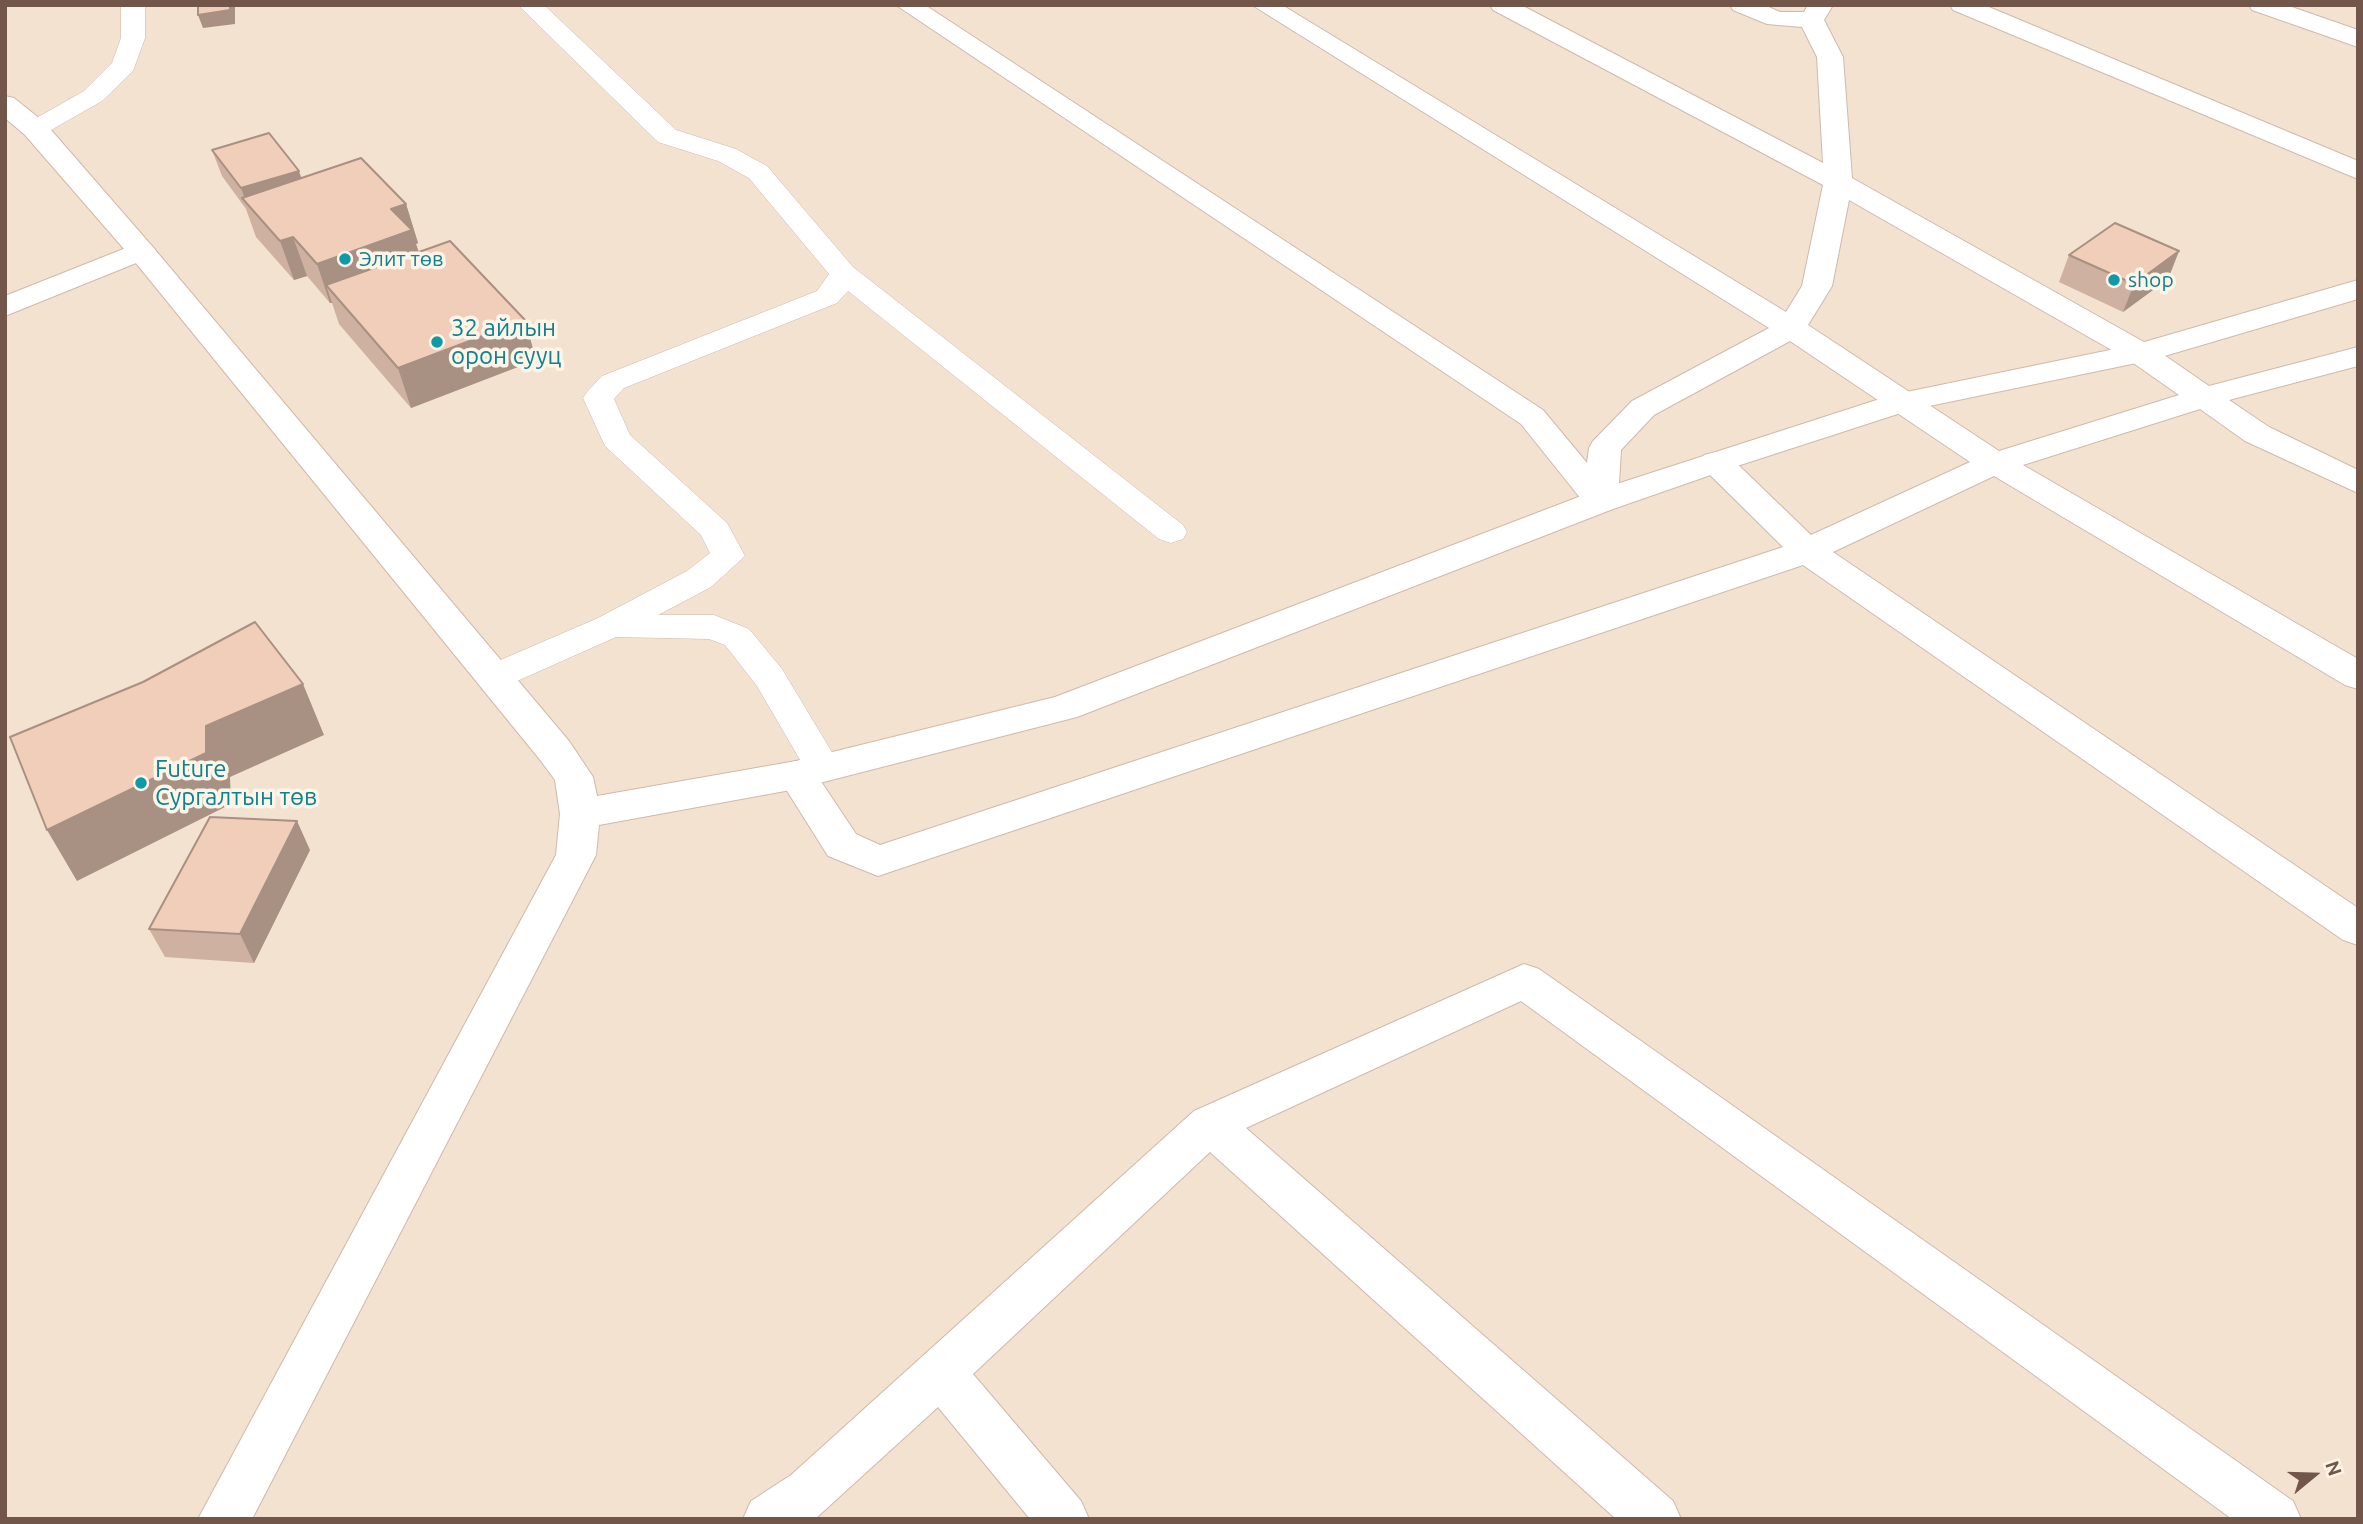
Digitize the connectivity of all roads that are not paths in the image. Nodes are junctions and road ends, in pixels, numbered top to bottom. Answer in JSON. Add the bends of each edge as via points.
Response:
{"nodes":[{"id":1,"x":132,"y":5,"type":"edge"},
{"id":2,"x":530,"y":5,"type":"edge"},
{"id":3,"x":908,"y":5,"type":"edge"},
{"id":4,"x":1264,"y":5,"type":"edge"},
{"id":5,"x":1502,"y":5,"type":"edge"},
{"id":6,"x":1742,"y":5,"type":"edge"},
{"id":7,"x":1962,"y":5,"type":"edge"},
{"id":8,"x":2261,"y":5,"type":"edge"},
{"id":9,"x":1816,"y":13,"type":"edge"},
{"id":10,"x":2358,"y":39,"type":"edge"},
{"id":11,"x":5,"y":104,"type":"edge"},
{"id":12,"x":36,"y":129,"type":"junction"},
{"id":13,"x":2358,"y":171,"type":"edge"},
{"id":14,"x":1838,"y":182,"type":"junction"},
{"id":15,"x":141,"y":251,"type":"junction"},
{"id":16,"x":843,"y":273,"type":"junction"},
{"id":17,"x":2358,"y":289,"type":"edge"},
{"id":18,"x":5,"y":307,"type":"edge"},
{"id":19,"x":1791,"y":328,"type":"junction"},
{"id":20,"x":2140,"y":353,"type":"junction"},
{"id":21,"x":2358,"y":356,"type":"edge"},
{"id":22,"x":2205,"y":397,"type":"junction"},
{"id":23,"x":1903,"y":402,"type":"junction"},
{"id":24,"x":1716,"y":462,"type":"junction"},
{"id":25,"x":1995,"y":463,"type":"junction"},
{"id":26,"x":2358,"y":483,"type":"edge"},
{"id":27,"x":1601,"y":501,"type":"junction"},
{"id":28,"x":1171,"y":532,"type":"dead end"},
{"id":29,"x":1807,"y":551,"type":"junction"},
{"id":30,"x":610,"y":626,"type":"junction"},
{"id":31,"x":2358,"y":676,"type":"edge"},
{"id":32,"x":494,"y":677,"type":"junction"},
{"id":33,"x":809,"y":772,"type":"junction"},
{"id":34,"x":580,"y":814,"type":"junction"},
{"id":35,"x":2358,"y":929,"type":"edge"},
{"id":36,"x":1210,"y":1124,"type":"junction"},
{"id":37,"x":940,"y":1371,"type":"junction"},
{"id":38,"x":224,"y":1519,"type":"edge"},
{"id":39,"x":769,"y":1519,"type":"edge"},
{"id":40,"x":1063,"y":1519,"type":"edge"},
{"id":41,"x":1655,"y":1519,"type":"edge"},
{"id":42,"x":2275,"y":1519,"type":"edge"}],
"edges":[{"from":1,"to":12,"type":"lane","via":[[133,38],[124,66],[93,96]]},
{"from":2,"to":16,"type":"lane","via":[[667,136],[727,155],[758,172]]},
{"from":3,"to":27,"type":"street","via":[[1532,416]]},
{"from":4,"to":19,"type":"street"},
{"from":5,"to":14,"type":"street"},
{"from":6,"to":9,"type":"street","via":[[1776,19]]},
{"from":7,"to":13,"type":"street"},
{"from":8,"to":10,"type":"street"},
{"from":9,"to":14,"type":"street","via":[[1830,57]]},
{"from":11,"to":12,"type":"street"},
{"from":12,"to":15,"type":"street"},
{"from":14,"to":19,"type":"street","via":[[1817,286]]},
{"from":14,"to":20,"type":"street"},
{"from":15,"to":18,"type":"street"},
{"from":15,"to":32,"type":"street"},
{"from":16,"to":28,"type":"lane"},
{"from":16,"to":30,"type":"lane","via":[[827,297],[613,382],[598,398],[616,439],[715,530],[728,556],[699,579]]},
{"from":17,"to":20,"type":"street"},
{"from":19,"to":23,"type":"street"},
{"from":19,"to":27,"type":"street","via":[[1643,408],[1605,448]]},
{"from":20,"to":22,"type":"street"},
{"from":20,"to":23,"type":"street"},
{"from":21,"to":22,"type":"street"},
{"from":22,"to":25,"type":"street"},
{"from":22,"to":26,"type":"street","via":[[2257,434]]},
{"from":23,"to":24,"type":"street"},
{"from":23,"to":25,"type":"street"},
{"from":24,"to":27,"type":"street"},
{"from":24,"to":29,"type":"street"},
{"from":25,"to":29,"type":"street"},
{"from":25,"to":31,"type":"street"},
{"from":27,"to":33,"type":"street","via":[[1064,708]]},
{"from":29,"to":33,"type":"street","via":[[878,861],[842,845]]},
{"from":29,"to":35,"type":"street"},
{"from":30,"to":32,"type":"lane"},
{"from":30,"to":33,"type":"lane","via":[[714,627],[737,637],[770,678]]},
{"from":32,"to":34,"type":"street","via":[[574,777]]},
{"from":33,"to":34,"type":"street"},
{"from":34,"to":38,"type":"street","via":[[576,855]]},
{"from":36,"to":37,"type":"street"},
{"from":36,"to":41,"type":"street"},
{"from":36,"to":42,"type":"street","via":[[1524,981]]},
{"from":37,"to":39,"type":"street","via":[[808,1493]]},
{"from":37,"to":40,"type":"street"}]}
